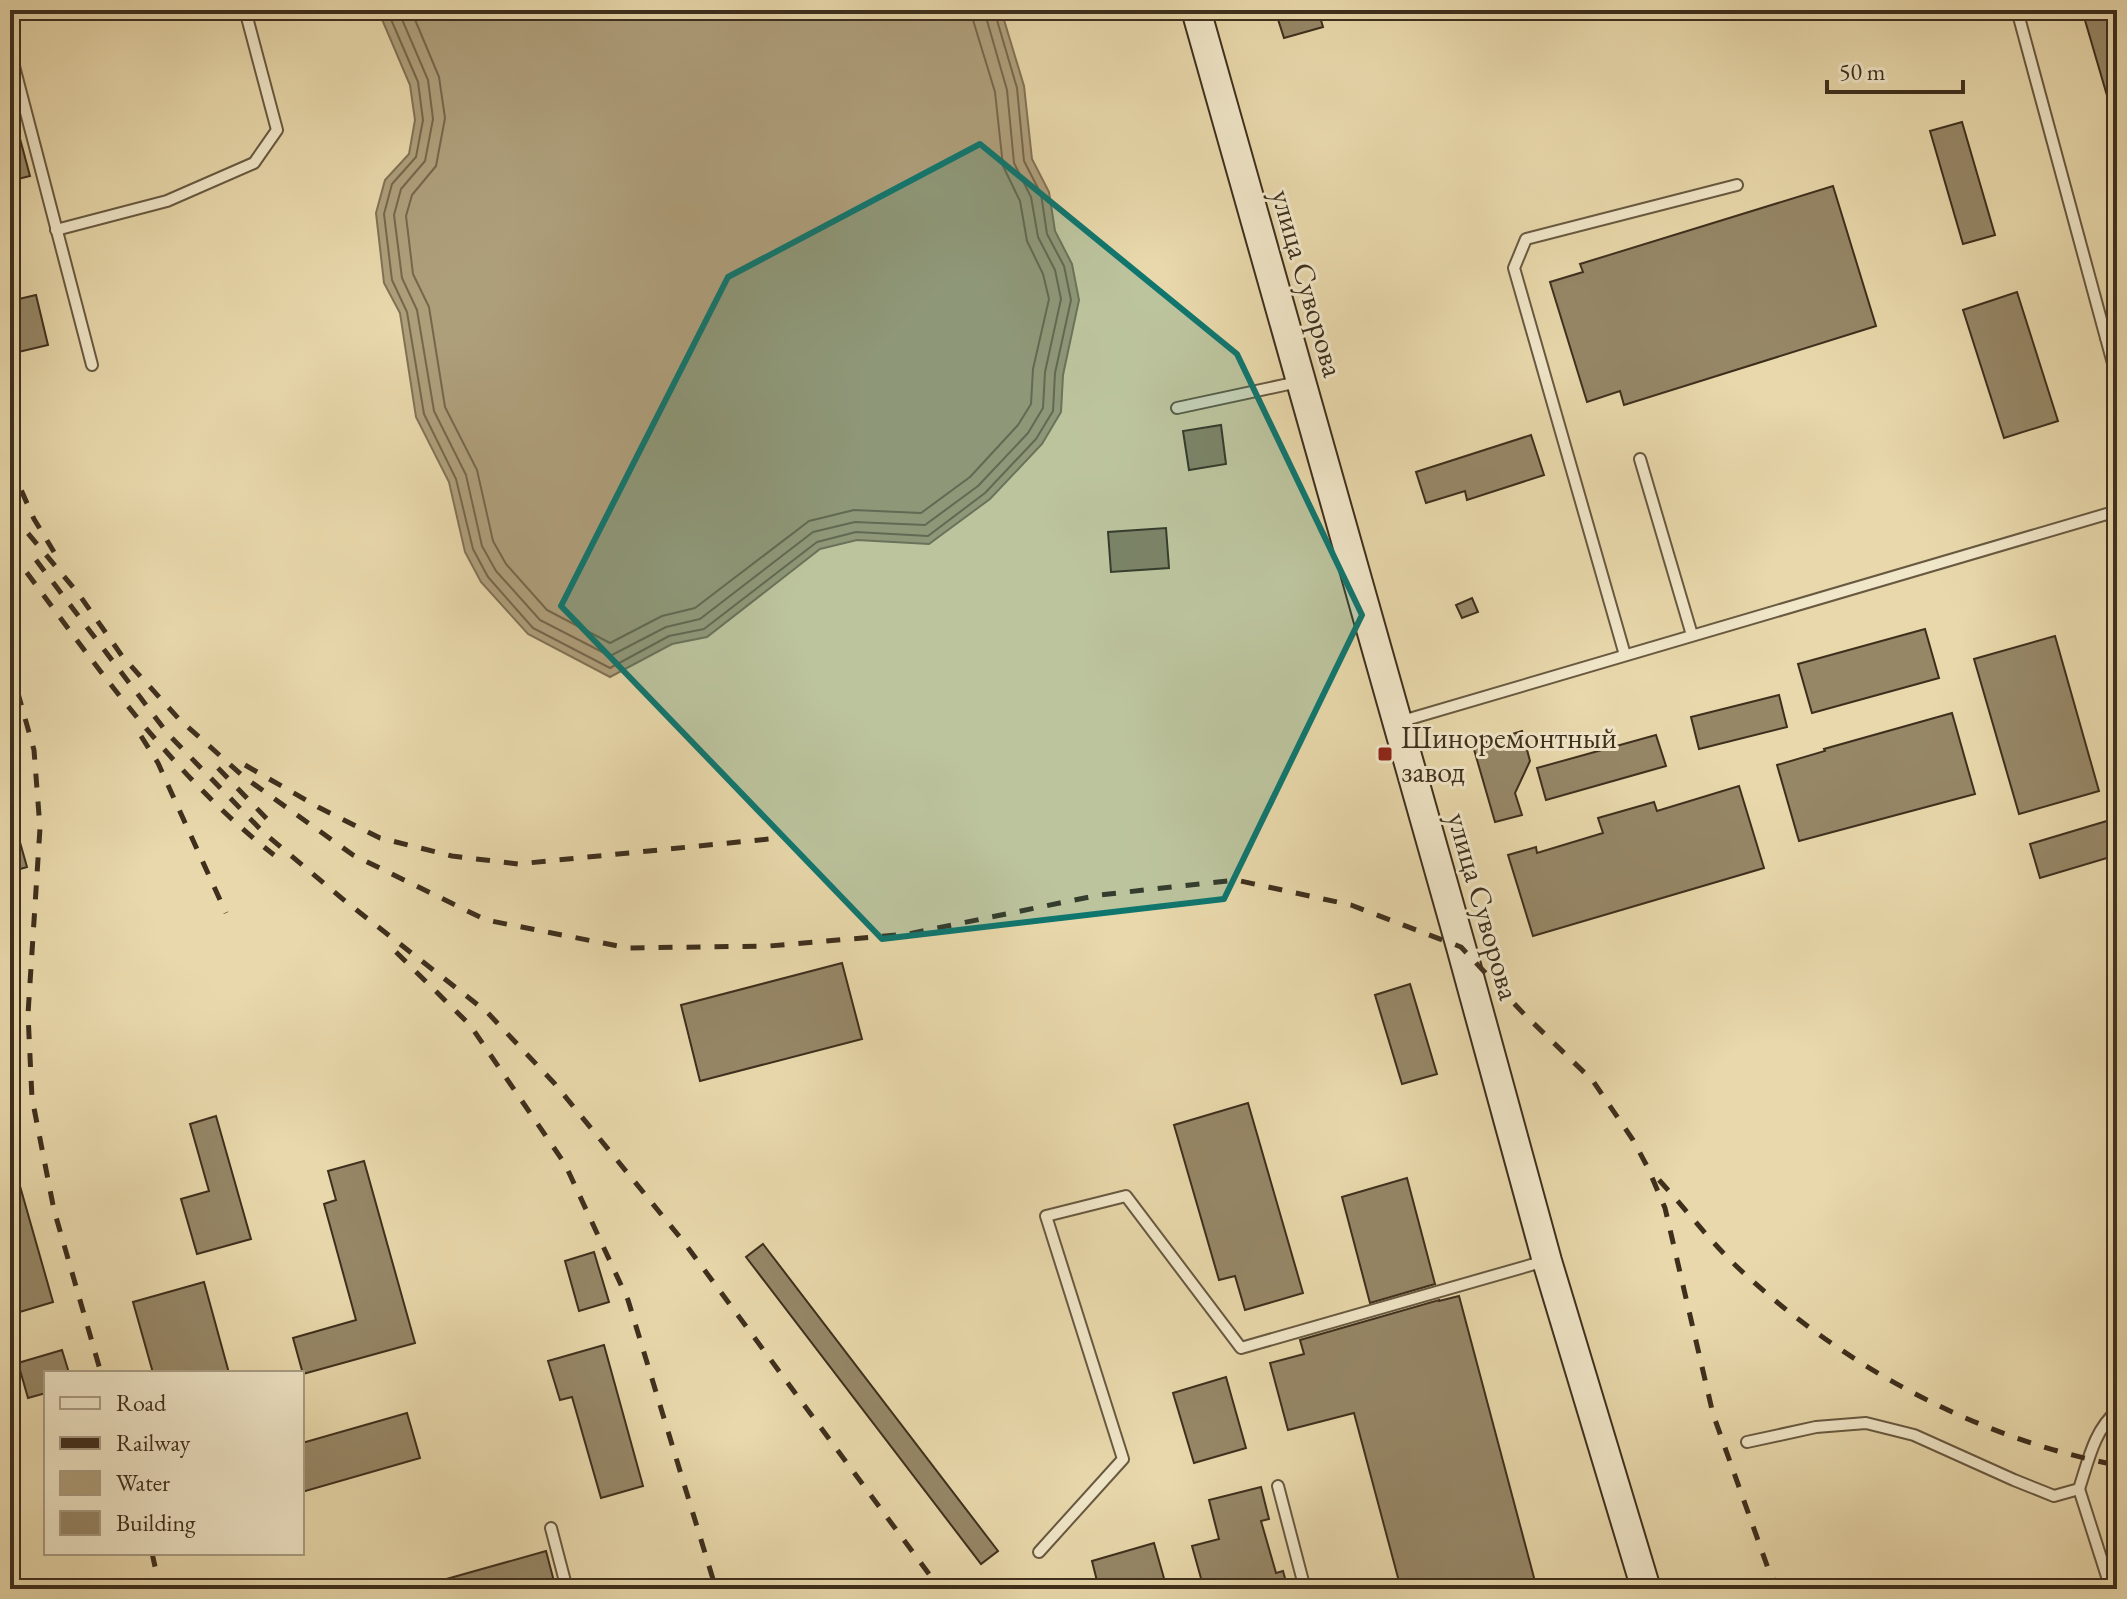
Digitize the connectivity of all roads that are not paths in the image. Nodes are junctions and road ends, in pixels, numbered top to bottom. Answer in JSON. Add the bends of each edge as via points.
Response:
{"nodes":[{"id":1,"x":245,"y":10,"type":"edge"},
{"id":2,"x":1196,"y":10,"type":"edge"},
{"id":3,"x":2017,"y":10,"type":"edge"},
{"id":4,"x":10,"y":51,"type":"edge"},
{"id":5,"x":1737,"y":185,"type":"dead end"},
{"id":6,"x":56,"y":230,"type":"junction"},
{"id":7,"x":2111,"y":337,"type":"edge"},
{"id":8,"x":92,"y":365,"type":"dead end"},
{"id":9,"x":2117,"y":378,"type":"edge"},
{"id":10,"x":1300,"y":381,"type":"junction"},
{"id":11,"x":1177,"y":408,"type":"dead end"},
{"id":12,"x":1640,"y":459,"type":"dead end"},
{"id":13,"x":2117,"y":511,"type":"edge"},
{"id":14,"x":1692,"y":635,"type":"junction"},
{"id":15,"x":1625,"y":655,"type":"junction"},
{"id":16,"x":1397,"y":722,"type":"junction"},
{"id":17,"x":1547,"y":1261,"type":"junction"},
{"id":18,"x":2117,"y":1411,"type":"edge"},
{"id":19,"x":1747,"y":1442,"type":"dead end"},
{"id":20,"x":1278,"y":1486,"type":"dead end"},
{"id":21,"x":2079,"y":1489,"type":"junction"},
{"id":22,"x":551,"y":1528,"type":"dead end"},
{"id":23,"x":1039,"y":1552,"type":"dead end"},
{"id":24,"x":567,"y":1589,"type":"edge"},
{"id":25,"x":1305,"y":1589,"type":"edge"},
{"id":26,"x":1646,"y":1589,"type":"edge"},
{"id":27,"x":2111,"y":1589,"type":"edge"}],
"edges":[{"from":1,"to":6,"type":"lane","via":[[277,130],[254,163],[167,201]]},
{"from":2,"to":10,"type":"main road","name":"улица Суворова"},
{"from":3,"to":7,"type":"lane"},
{"from":4,"to":6,"type":"lane"},
{"from":5,"to":15,"type":"lane","via":[[1526,239],[1514,268]]},
{"from":6,"to":8,"type":"lane"},
{"from":7,"to":9,"type":"lane"},
{"from":10,"to":11,"type":"lane"},
{"from":10,"to":16,"type":"main road","name":"улица Суворова"},
{"from":12,"to":14,"type":"lane"},
{"from":13,"to":14,"type":"lane"},
{"from":14,"to":15,"type":"lane"},
{"from":15,"to":16,"type":"lane"},
{"from":16,"to":17,"type":"main road","name":"улица Суворова"},
{"from":17,"to":23,"type":"lane","via":[[1241,1348],[1126,1196],[1046,1216],[1123,1459]]},
{"from":17,"to":26,"type":"main road","name":"улица Суворова"},
{"from":18,"to":21,"type":"lane","via":[[2096,1440]]},
{"from":19,"to":21,"type":"lane","via":[[1866,1423],[1914,1435],[2054,1496]]},
{"from":20,"to":25,"type":"lane"},
{"from":21,"to":27,"type":"lane"},
{"from":22,"to":24,"type":"lane"}]}
